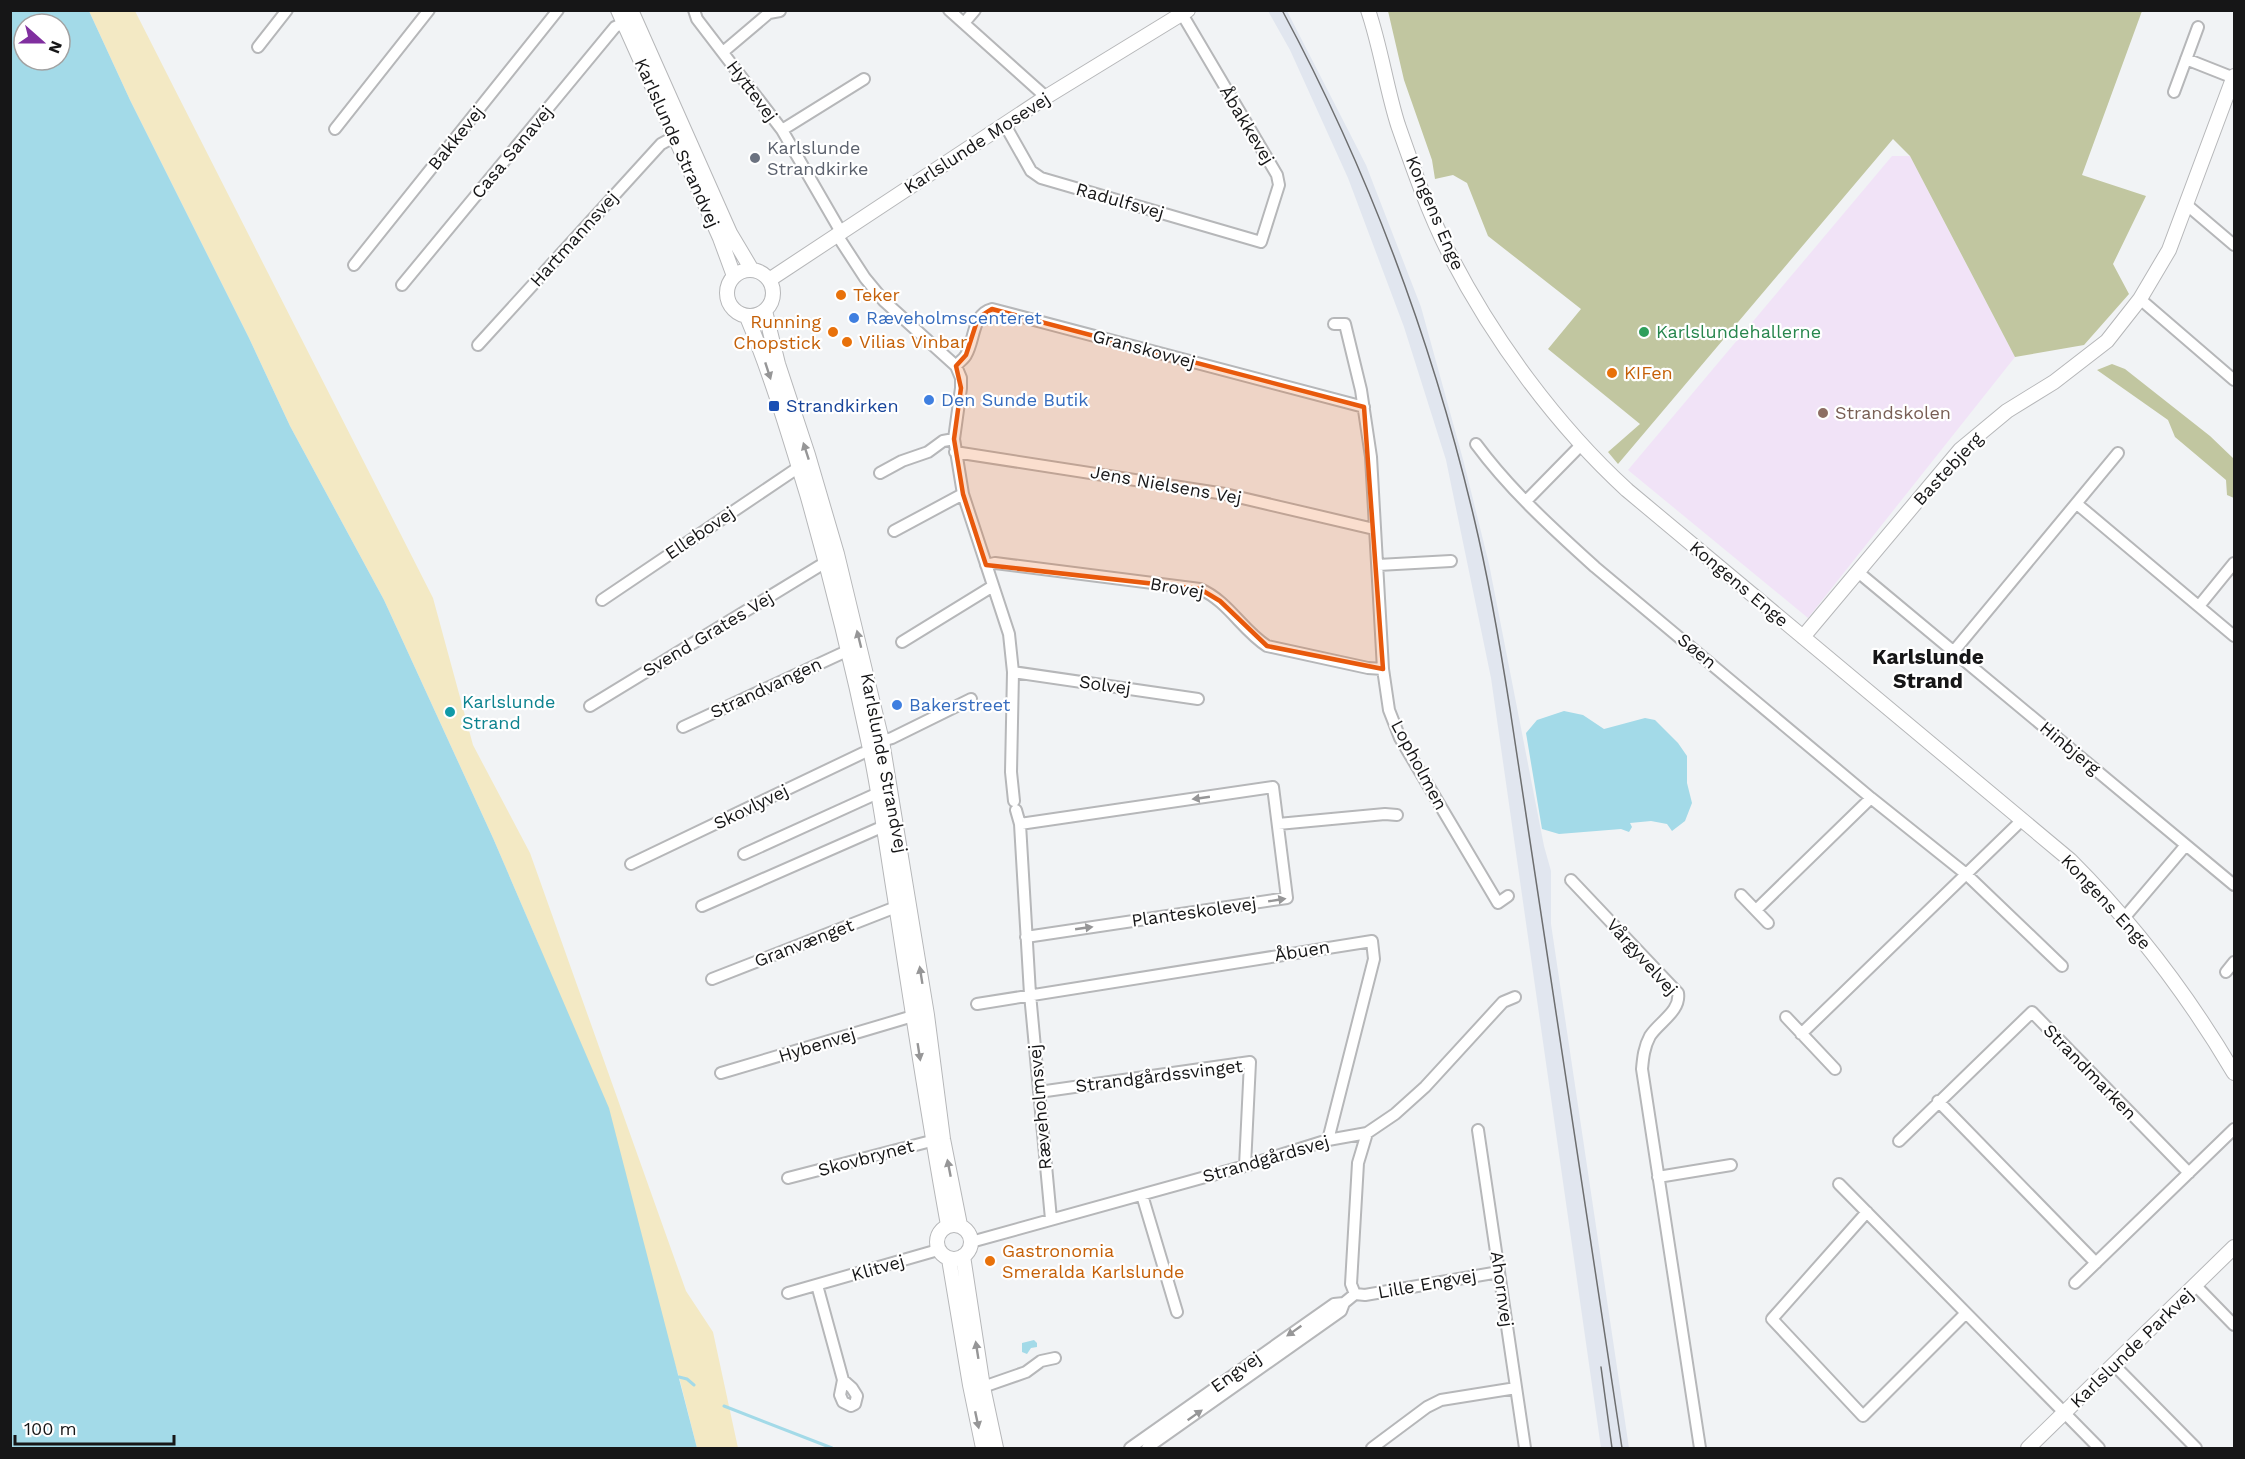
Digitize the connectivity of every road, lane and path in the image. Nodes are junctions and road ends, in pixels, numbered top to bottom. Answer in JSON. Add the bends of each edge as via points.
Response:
{"nodes":[{"id":1,"x":287,"y":10,"type":"edge"},
{"id":2,"x":429,"y":10,"type":"edge"},
{"id":3,"x":558,"y":10,"type":"edge"},
{"id":4,"x":631,"y":10,"type":"edge"},
{"id":5,"x":694,"y":10,"type":"edge"},
{"id":6,"x":949,"y":10,"type":"edge"},
{"id":7,"x":975,"y":10,"type":"edge"},
{"id":8,"x":1368,"y":10,"type":"edge"},
{"id":9,"x":780,"y":11,"type":"edge"},
{"id":10,"x":1185,"y":12,"type":"edge"},
{"id":11,"x":621,"y":17,"type":"edge"},
{"id":12,"x":964,"y":23,"type":"junction"},
{"id":13,"x":2198,"y":27,"type":"dead end"},
{"id":14,"x":258,"y":47,"type":"dead end"},
{"id":15,"x":723,"y":52,"type":"junction"},
{"id":16,"x":2186,"y":59,"type":"junction"},
{"id":17,"x":2234,"y":78,"type":"edge"},
{"id":18,"x":864,"y":79,"type":"dead end"},
{"id":19,"x":2174,"y":92,"type":"dead end"},
{"id":20,"x":1046,"y":98,"type":"junction"},
{"id":21,"x":1005,"y":125,"type":"junction"},
{"id":22,"x":335,"y":129,"type":"dead end"},
{"id":23,"x":782,"y":130,"type":"junction"},
{"id":24,"x":674,"y":136,"type":"junction"},
{"id":25,"x":2187,"y":205,"type":"junction"},
{"id":26,"x":839,"y":233,"type":"junction"},
{"id":27,"x":1261,"y":242,"type":"joint"},
{"id":28,"x":2235,"y":244,"type":"edge"},
{"id":29,"x":354,"y":265,"type":"dead end"},
{"id":30,"x":752,"y":270,"type":"junction"},
{"id":31,"x":734,"y":276,"type":"junction"},
{"id":32,"x":769,"y":280,"type":"junction"},
{"id":33,"x":402,"y":285,"type":"dead end"},
{"id":34,"x":2140,"y":299,"type":"junction"},
{"id":35,"x":765,"y":311,"type":"junction"},
{"id":36,"x":747,"y":317,"type":"junction"},
{"id":37,"x":1334,"y":324,"type":"dead end"},
{"id":38,"x":478,"y":345,"type":"dead end"},
{"id":39,"x":956,"y":366,"type":"junction"},
{"id":40,"x":2235,"y":380,"type":"edge"},
{"id":41,"x":1364,"y":407,"type":"junction"},
{"id":42,"x":954,"y":439,"type":"junction"},
{"id":43,"x":1476,"y":444,"type":"dead end"},
{"id":44,"x":1581,"y":445,"type":"junction"},
{"id":45,"x":956,"y":452,"type":"junction"},
{"id":46,"x":2118,"y":453,"type":"dead end"},
{"id":47,"x":799,"y":467,"type":"junction"},
{"id":48,"x":880,"y":473,"type":"dead end"},
{"id":49,"x":963,"y":494,"type":"junction"},
{"id":50,"x":1526,"y":501,"type":"junction"},
{"id":51,"x":2077,"y":504,"type":"junction"},
{"id":52,"x":1374,"y":529,"type":"junction"},
{"id":53,"x":894,"y":531,"type":"dead end"},
{"id":54,"x":1451,"y":561,"type":"dead end"},
{"id":55,"x":826,"y":562,"type":"junction"},
{"id":56,"x":2235,"y":563,"type":"edge"},
{"id":57,"x":1378,"y":565,"type":"junction"},
{"id":58,"x":986,"y":566,"type":"junction"},
{"id":59,"x":1858,"y":572,"type":"junction"},
{"id":60,"x":993,"y":586,"type":"junction"},
{"id":61,"x":602,"y":600,"type":"dead end"},
{"id":62,"x":2199,"y":606,"type":"junction"},
{"id":63,"x":2235,"y":636,"type":"edge"},
{"id":64,"x":1803,"y":637,"type":"junction"},
{"id":65,"x":902,"y":642,"type":"dead end"},
{"id":66,"x":849,"y":650,"type":"junction"},
{"id":67,"x":1954,"y":651,"type":"junction"},
{"id":68,"x":1383,"y":669,"type":"junction"},
{"id":69,"x":1013,"y":672,"type":"junction"},
{"id":70,"x":971,"y":699,"type":"dead end"},
{"id":71,"x":1198,"y":699,"type":"dead end"},
{"id":72,"x":590,"y":706,"type":"dead end"},
{"id":73,"x":683,"y":727,"type":"dead end"},
{"id":74,"x":882,"y":741,"type":"junction"},
{"id":75,"x":871,"y":751,"type":"junction"},
{"id":76,"x":878,"y":793,"type":"junction"},
{"id":77,"x":1871,"y":798,"type":"junction"},
{"id":78,"x":1397,"y":815,"type":"dead end"},
{"id":79,"x":2022,"y":820,"type":"junction"},
{"id":80,"x":1020,"y":824,"type":"junction"},
{"id":81,"x":1278,"y":824,"type":"junction"},
{"id":82,"x":884,"y":826,"type":"junction"},
{"id":83,"x":2186,"y":845,"type":"junction"},
{"id":84,"x":744,"y":854,"type":"dead end"},
{"id":85,"x":631,"y":864,"type":"dead end"},
{"id":86,"x":1966,"y":874,"type":"junction"},
{"id":87,"x":1571,"y":880,"type":"dead end"},
{"id":88,"x":2235,"y":885,"type":"edge"},
{"id":89,"x":1741,"y":895,"type":"dead end"},
{"id":90,"x":1508,"y":896,"type":"dead end"},
{"id":91,"x":702,"y":906,"type":"dead end"},
{"id":92,"x":896,"y":907,"type":"junction"},
{"id":93,"x":1756,"y":910,"type":"junction"},
{"id":94,"x":2124,"y":918,"type":"junction"},
{"id":95,"x":1768,"y":923,"type":"dead end"},
{"id":96,"x":1026,"y":937,"type":"junction"},
{"id":97,"x":2235,"y":962,"type":"edge"},
{"id":98,"x":2062,"y":966,"type":"dead end"},
{"id":99,"x":2226,"y":972,"type":"dead end"},
{"id":100,"x":712,"y":979,"type":"dead end"},
{"id":101,"x":1029,"y":994,"type":"junction"},
{"id":102,"x":1515,"y":997,"type":"dead end"},
{"id":103,"x":977,"y":1004,"type":"dead end"},
{"id":104,"x":914,"y":1016,"type":"junction"},
{"id":105,"x":1786,"y":1017,"type":"dead end"},
{"id":106,"x":1801,"y":1034,"type":"junction"},
{"id":107,"x":1835,"y":1069,"type":"dead end"},
{"id":108,"x":2235,"y":1072,"type":"edge"},
{"id":109,"x":721,"y":1073,"type":"dead end"},
{"id":110,"x":1039,"y":1092,"type":"junction"},
{"id":111,"x":1938,"y":1101,"type":"junction"},
{"id":112,"x":2235,"y":1129,"type":"edge"},
{"id":113,"x":1479,"y":1130,"type":"dead end"},
{"id":114,"x":1367,"y":1133,"type":"junction"},
{"id":115,"x":938,"y":1139,"type":"junction"},
{"id":116,"x":1328,"y":1140,"type":"junction"},
{"id":117,"x":1899,"y":1141,"type":"dead end"},
{"id":118,"x":1731,"y":1165,"type":"dead end"},
{"id":119,"x":1245,"y":1166,"type":"junction"},
{"id":120,"x":2189,"y":1173,"type":"junction"},
{"id":121,"x":1658,"y":1177,"type":"junction"},
{"id":122,"x":788,"y":1178,"type":"dead end"},
{"id":123,"x":1839,"y":1184,"type":"dead end"},
{"id":124,"x":1142,"y":1195,"type":"junction"},
{"id":125,"x":1867,"y":1212,"type":"junction"},
{"id":126,"x":1051,"y":1220,"type":"junction"},
{"id":127,"x":954,"y":1225,"type":"junction"},
{"id":128,"x":971,"y":1242,"type":"junction"},
{"id":129,"x":2235,"y":1247,"type":"edge"},
{"id":130,"x":938,"y":1250,"type":"junction"},
{"id":131,"x":956,"y":1258,"type":"junction"},
{"id":132,"x":2096,"y":1263,"type":"junction"},
{"id":133,"x":1499,"y":1272,"type":"junction"},
{"id":134,"x":2075,"y":1283,"type":"dead end"},
{"id":135,"x":818,"y":1286,"type":"junction"},
{"id":136,"x":2196,"y":1286,"type":"junction"},
{"id":137,"x":788,"y":1293,"type":"dead end"},
{"id":138,"x":1355,"y":1294,"type":"junction"},
{"id":139,"x":1344,"y":1303,"type":"junction"},
{"id":140,"x":1177,"y":1312,"type":"dead end"},
{"id":141,"x":1966,"y":1313,"type":"junction"},
{"id":142,"x":2235,"y":1324,"type":"edge"},
{"id":143,"x":1055,"y":1358,"type":"dead end"},
{"id":144,"x":2114,"y":1365,"type":"junction"},
{"id":145,"x":843,"y":1380,"type":"dead end"},
{"id":146,"x":983,"y":1387,"type":"junction"},
{"id":147,"x":1516,"y":1388,"type":"junction"},
{"id":148,"x":2064,"y":1414,"type":"junction"},
{"id":149,"x":983,"y":1449,"type":"edge"},
{"id":150,"x":996,"y":1449,"type":"edge"},
{"id":151,"x":1130,"y":1449,"type":"edge"},
{"id":152,"x":1147,"y":1449,"type":"edge"},
{"id":153,"x":1372,"y":1449,"type":"edge"},
{"id":154,"x":1525,"y":1449,"type":"edge"},
{"id":155,"x":1700,"y":1449,"type":"edge"},
{"id":156,"x":2028,"y":1449,"type":"edge"},
{"id":157,"x":2099,"y":1449,"type":"edge"},
{"id":158,"x":2196,"y":1449,"type":"edge"}],
"edges":[{"from":1,"to":14,"type":"street"},
{"from":2,"to":22,"type":"street"},
{"from":3,"to":29,"type":"street","name":"Bakkevej"},
{"from":4,"to":30,"type":"main road","name":"Karlslunde Strandvej","via":[[730,233]]},
{"from":5,"to":15,"type":"street","name":"Hyttevej","via":[[697,20]]},
{"from":6,"to":12,"type":"street"},
{"from":7,"to":12,"type":"street"},
{"from":8,"to":44,"type":"main road","name":"Kongens Enge","via":[[1398,122],[1449,254],[1522,370]]},
{"from":9,"to":15,"type":"street","name":"Hyttevej","via":[[770,12]]},
{"from":10,"to":20,"type":"main road","name":"Karlslunde Mosevej"},
{"from":10,"to":27,"type":"street","name":"Åbakkevej","via":[[1277,175],[1279,185]]},
{"from":11,"to":24,"type":"main road","name":"Karlslunde Strandvej"},
{"from":11,"to":33,"type":"street","name":"Casa Sanavej"},
{"from":12,"to":20,"type":"street"},
{"from":13,"to":16,"type":"street"},
{"from":15,"to":23,"type":"street","name":"Hyttevej"},
{"from":16,"to":17,"type":"street","name":"Bastebjerg"},
{"from":16,"to":19,"type":"street"},
{"from":17,"to":25,"type":"main road","name":"Bastebjerg"},
{"from":18,"to":23,"type":"street","name":"Hyttevej"},
{"from":20,"to":21,"type":"main road","name":"Karlslunde Mosevej"},
{"from":21,"to":26,"type":"main road","name":"Karlslunde Mosevej"},
{"from":21,"to":27,"type":"street","name":"Radulfsvej","via":[[1031,171],[1041,178]]},
{"from":23,"to":26,"type":"street","name":"Hyttevej"},
{"from":24,"to":31,"type":"main road","name":"Karlslunde Strandvej"},
{"from":24,"to":38,"type":"street","name":"Hartmannsvej","via":[[661,144]]},
{"from":25,"to":28,"type":"street"},
{"from":25,"to":34,"type":"main road","name":"Bastebjerg","via":[[2169,250]]},
{"from":26,"to":32,"type":"main road","name":"Karlslunde Mosevej"},
{"from":26,"to":39,"type":"street","via":[[865,278],[884,301]]},
{"from":30,"to":31,"type":"main road"},
{"from":30,"to":32,"type":"main road"},
{"from":31,"to":36,"type":"main road","via":[[726,290],[727,298],[733,310]]},
{"from":32,"to":35,"type":"main road","via":[[773,293]]},
{"from":34,"to":40,"type":"street"},
{"from":34,"to":59,"type":"main road","name":"Bastebjerg","via":[[2107,341],[2054,382],[2007,411],[1960,450]]},
{"from":35,"to":36,"type":"main road"},
{"from":74,"to":35,"type":"main road","name":"Karlslunde Strandvej","one_way":true,"via":[[837,554]]},
{"from":36,"to":47,"type":"main road","name":"Karlslunde Strandvej","one_way":true},
{"from":37,"to":41,"type":"street","name":"Lopholmen","via":[[1345,324]]},
{"from":39,"to":41,"type":"street","name":"Granskovvej","via":[[966,355],[978,318],[992,309]]},
{"from":39,"to":42,"type":"street","name":"Ræveholmsvej","via":[[961,388]]},
{"from":41,"to":52,"type":"street","name":"Lopholmen"},
{"from":42,"to":45,"type":"street","name":"Ræveholmsvej"},
{"from":42,"to":48,"type":"street"},
{"from":43,"to":50,"type":"street","name":"Søen"},
{"from":44,"to":50,"type":"street"},
{"from":44,"to":64,"type":"main road","name":"Kongens Enge","via":[[1627,490]]},
{"from":45,"to":49,"type":"street","name":"Ræveholmsvej"},
{"from":45,"to":52,"type":"street","name":"Jens Nielsens Vej","via":[[1225,494]]},
{"from":46,"to":51,"type":"street"},
{"from":47,"to":55,"type":"main road","name":"Karlslunde Strandvej"},
{"from":47,"to":61,"type":"street","name":"Ellebovej"},
{"from":49,"to":53,"type":"street"},
{"from":49,"to":58,"type":"street","name":"Ræveholmsvej"},
{"from":50,"to":77,"type":"street","name":"Søen","via":[[1596,567]]},
{"from":51,"to":62,"type":"street"},
{"from":51,"to":67,"type":"street"},
{"from":52,"to":57,"type":"street","name":"Lopholmen"},
{"from":54,"to":57,"type":"street"},
{"from":55,"to":66,"type":"main road","name":"Karlslunde Strandvej"},
{"from":55,"to":72,"type":"street","name":"Svend Grates Vej"},
{"from":56,"to":62,"type":"street"},
{"from":57,"to":68,"type":"street","name":"Lopholmen"},
{"from":58,"to":60,"type":"street","name":"Ræveholmsvej"},
{"from":58,"to":68,"type":"street","name":"Brovej","via":[[995,563],[1200,589],[1220,601],[1267,645]]},
{"from":59,"to":64,"type":"main road","name":"Bastebjerg"},
{"from":59,"to":67,"type":"street","name":"Hinbjerg"},
{"from":60,"to":65,"type":"street"},
{"from":60,"to":69,"type":"street","name":"Ræveholmsvej","via":[[1009,634]]},
{"from":62,"to":63,"type":"street"},
{"from":64,"to":79,"type":"main road","name":"Kongens Enge"},
{"from":66,"to":73,"type":"street","name":"Strandvangen"},
{"from":66,"to":75,"type":"main road","name":"Karlslunde Strandvej"},
{"from":67,"to":83,"type":"street","name":"Hinbjerg"},
{"from":68,"to":90,"type":"street","name":"Lopholmen","via":[[1389,710],[1400,738],[1498,903]]},
{"from":69,"to":71,"type":"street","name":"Solvej"},
{"from":69,"to":80,"type":"street","name":"Ræveholmsvej","via":[[1011,772]]},
{"from":70,"to":74,"type":"street"},
{"from":115,"to":74,"type":"main road","name":"Karlslunde Strandvej","one_way":true,"via":[[927,1015]]},
{"from":75,"to":76,"type":"main road","name":"Karlslunde Strandvej"},
{"from":75,"to":85,"type":"street","name":"Skovlyvej"},
{"from":76,"to":82,"type":"main road","name":"Karlslunde Strandvej"},
{"from":76,"to":84,"type":"street"},
{"from":77,"to":86,"type":"street","name":"Søen"},
{"from":77,"to":93,"type":"street"},
{"from":78,"to":81,"type":"street"},
{"from":79,"to":86,"type":"street"},
{"from":79,"to":94,"type":"main road","name":"Kongens Enge","via":[[2070,860]]},
{"from":81,"to":80,"type":"street","name":"Planteskolevej","one_way":true,"via":[[1273,787]]},
{"from":80,"to":96,"type":"street","name":"Ræveholmsvej"},
{"from":96,"to":81,"type":"street","name":"Planteskolevej","one_way":true,"via":[[1287,898]]},
{"from":82,"to":91,"type":"street","name":"Karlslunde Strandvej"},
{"from":82,"to":92,"type":"main road","name":"Karlslunde Strandvej"},
{"from":83,"to":88,"type":"street","name":"Hinbjerg"},
{"from":83,"to":94,"type":"street"},
{"from":86,"to":98,"type":"street","name":"Søen"},
{"from":86,"to":106,"type":"street"},
{"from":87,"to":121,"type":"street","name":"Vårgyvelvej","via":[[1678,993],[1678,1005],[1651,1035],[1642,1069]]},
{"from":89,"to":93,"type":"street"},
{"from":92,"to":100,"type":"street","name":"Granvænget"},
{"from":92,"to":104,"type":"main road","name":"Karlslunde Strandvej"},
{"from":93,"to":95,"type":"street"},
{"from":94,"to":108,"type":"main road","name":"Kongens Enge","via":[[2159,959]]},
{"from":96,"to":101,"type":"street","name":"Ræveholmsvej"},
{"from":97,"to":99,"type":"street"},
{"from":101,"to":103,"type":"street"},
{"from":101,"to":110,"type":"street","name":"Ræveholmsvej"},
{"from":101,"to":116,"type":"street","name":"Åbuen","via":[[1372,941],[1374,958]]},
{"from":102,"to":114,"type":"street","name":"Strandgårdsvej","via":[[1503,1002],[1425,1087]]},
{"from":104,"to":109,"type":"street","name":"Hybenvej"},
{"from":104,"to":115,"type":"main road","name":"Karlslunde Strandvej","one_way":true},
{"from":105,"to":106,"type":"street"},
{"from":106,"to":107,"type":"street"},
{"from":110,"to":119,"type":"street","name":"Strandgårdssvinget","via":[[1250,1062]]},
{"from":110,"to":126,"type":"street","name":"Ræveholmsvej"},
{"from":111,"to":117,"type":"street","name":"Strandmarken"},
{"from":111,"to":120,"type":"street","name":"Strandmarken","via":[[2032,1012]]},
{"from":111,"to":132,"type":"street"},
{"from":112,"to":120,"type":"street"},
{"from":113,"to":133,"type":"street","name":"Ahornvej"},
{"from":114,"to":116,"type":"street","name":"Strandgårdsvej"},
{"from":114,"to":138,"type":"street","via":[[1358,1163],[1351,1284]]},
{"from":115,"to":122,"type":"street","name":"Skovbrynet"},
{"from":115,"to":127,"type":"main road","name":"Karlslunde Strandvej"},
{"from":116,"to":119,"type":"street","name":"Strandgårdsvej"},
{"from":118,"to":121,"type":"street"},
{"from":119,"to":124,"type":"street","name":"Strandgårdsvej"},
{"from":120,"to":132,"type":"street"},
{"from":121,"to":155,"type":"street","name":"Vårgyvelvej"},
{"from":123,"to":125,"type":"street"},
{"from":124,"to":126,"type":"street","name":"Strandgårdsvej"},
{"from":124,"to":140,"type":"street"},
{"from":125,"to":141,"type":"street"},
{"from":125,"to":141,"type":"street","via":[[1772,1320],[1863,1416]]},
{"from":126,"to":128,"type":"street","name":"Strandgårdsvej"},
{"from":127,"to":128,"type":"main road","via":[[968,1232]]},
{"from":127,"to":130,"type":"main road","via":[[942,1228],[937,1238]]},
{"from":128,"to":131,"type":"main road"},
{"from":129,"to":136,"type":"main road","name":"Karlslunde Parkvej"},
{"from":130,"to":131,"type":"main road"},
{"from":130,"to":135,"type":"street","name":"Klitvej"},
{"from":146,"to":131,"type":"main road","one_way":true},
{"from":131,"to":149,"type":"main road","one_way":true,"via":[[970,1385]]},
{"from":132,"to":134,"type":"street"},
{"from":133,"to":138,"type":"street","name":"Lille Engvej"},
{"from":133,"to":147,"type":"street","name":"Ahornvej"},
{"from":135,"to":137,"type":"street","name":"Klitvej"},
{"from":135,"to":145,"type":"street"},
{"from":136,"to":142,"type":"street"},
{"from":136,"to":144,"type":"main road","name":"Karlslunde Parkvej"},
{"from":138,"to":139,"type":"street","name":"Engvej"},
{"from":139,"to":151,"type":"street","name":"Engvej","one_way":true,"via":[[1334,1304]]},
{"from":152,"to":139,"type":"street","name":"Engvej","one_way":true,"via":[[1341,1311]]},
{"from":141,"to":148,"type":"street"},
{"from":143,"to":146,"type":"street"},
{"from":144,"to":148,"type":"main road","name":"Karlslunde Parkvej"},
{"from":144,"to":158,"type":"street"},
{"from":146,"to":150,"type":"main road"},
{"from":147,"to":153,"type":"street","via":[[1441,1400]]},
{"from":147,"to":154,"type":"street","name":"Ahornvej"},
{"from":148,"to":156,"type":"main road","name":"Karlslunde Parkvej"},
{"from":148,"to":157,"type":"street"}]}
